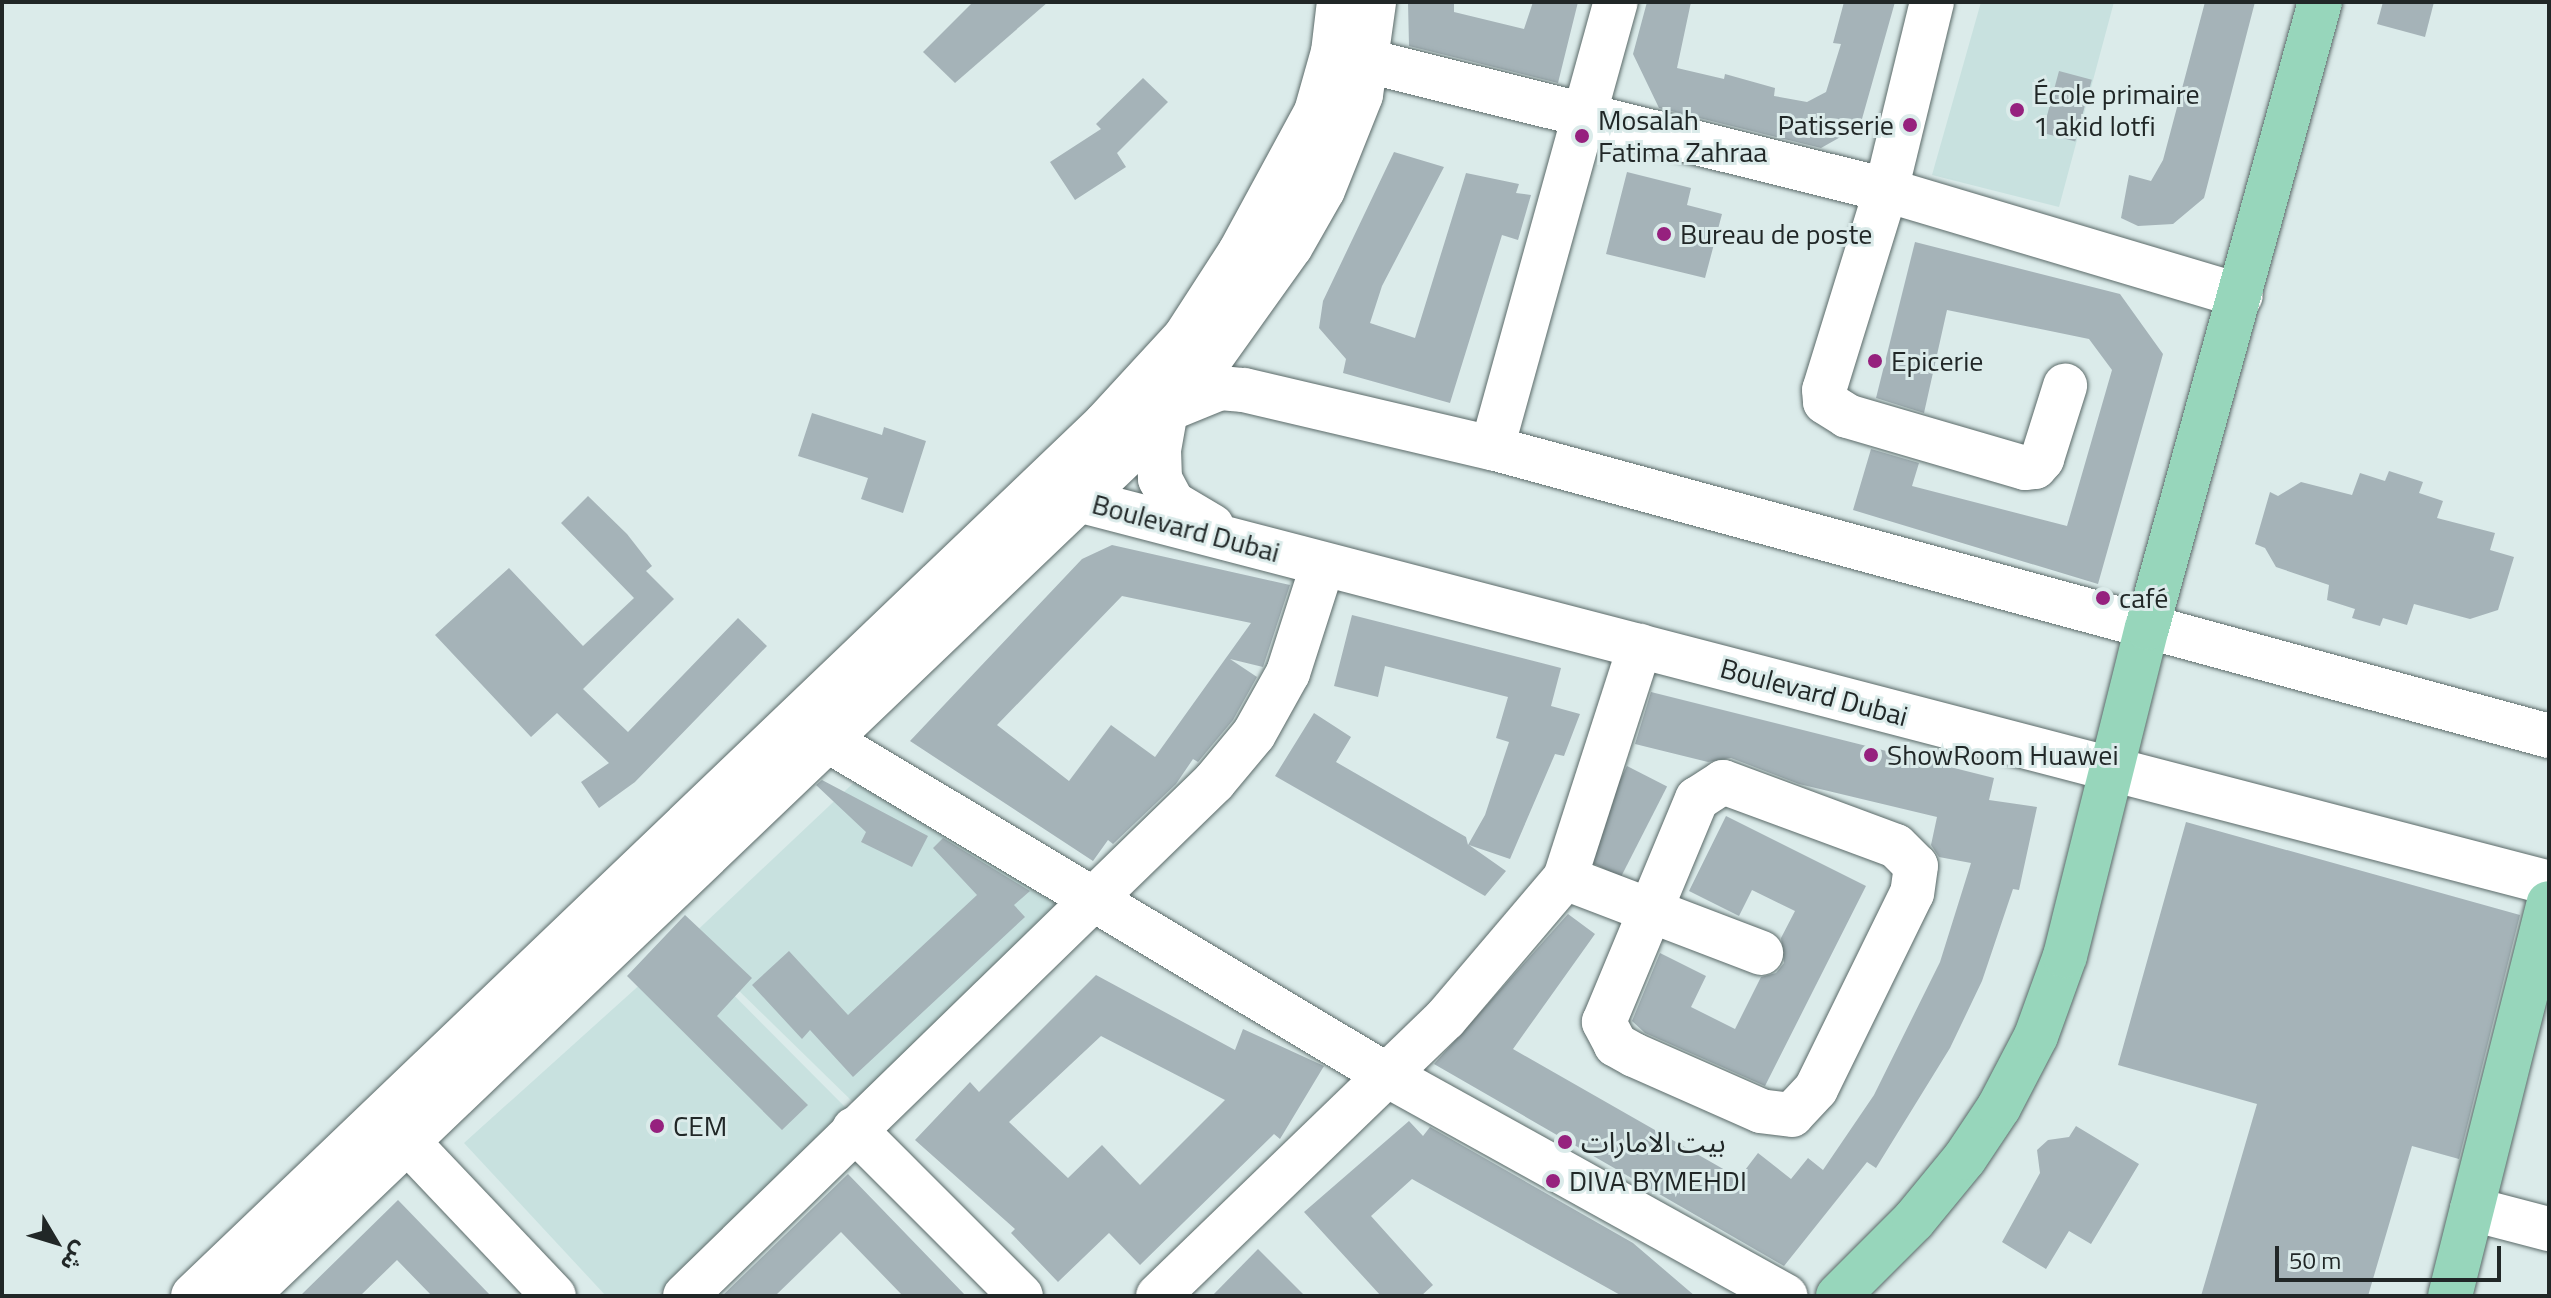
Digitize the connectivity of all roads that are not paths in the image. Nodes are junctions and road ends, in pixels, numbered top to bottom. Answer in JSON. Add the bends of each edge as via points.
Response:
{"nodes":[{"id":1,"x":1339,"y":2,"type":"edge"},
{"id":2,"x":1374,"y":2,"type":"edge"},
{"id":3,"x":1616,"y":2,"type":"edge"},
{"id":4,"x":1932,"y":2,"type":"edge"},
{"id":5,"x":2320,"y":2,"type":"edge"},
{"id":6,"x":1351,"y":57,"type":"junction"},
{"id":7,"x":1585,"y":116,"type":"junction"},
{"id":8,"x":1886,"y":190,"type":"junction"},
{"id":9,"x":2241,"y":296,"type":"junction"},
{"id":10,"x":1196,"y":351,"type":"junction"},
{"id":11,"x":2065,"y":386,"type":"dead end"},
{"id":12,"x":1244,"y":390,"type":"junction"},
{"id":13,"x":1166,"y":411,"type":"junction"},
{"id":14,"x":1105,"y":424,"type":"junction"},
{"id":15,"x":1492,"y":448,"type":"junction"},
{"id":16,"x":1078,"y":500,"type":"junction"},
{"id":17,"x":1270,"y":550,"type":"junction"},
{"id":18,"x":1323,"y":564,"type":"junction"},
{"id":19,"x":2147,"y":628,"type":"junction"},
{"id":20,"x":1640,"y":646,"type":"junction"},
{"id":21,"x":812,"y":730,"type":"junction"},
{"id":22,"x":2549,"y":736,"type":"edge"},
{"id":23,"x":2113,"y":769,"type":"junction"},
{"id":24,"x":1565,"y":878,"type":"junction"},
{"id":25,"x":2549,"y":883,"type":"edge"},
{"id":26,"x":1093,"y":897,"type":"junction"},
{"id":27,"x":2549,"y":903,"type":"edge"},
{"id":28,"x":1651,"y":909,"type":"junction"},
{"id":29,"x":1761,"y":953,"type":"dead end"},
{"id":30,"x":1385,"y":1074,"type":"junction"},
{"id":31,"x":395,"y":1128,"type":"junction"},
{"id":32,"x":854,"y":1129,"type":"junction"},
{"id":33,"x":2472,"y":1209,"type":"junction"},
{"id":34,"x":2549,"y":1229,"type":"edge"},
{"id":35,"x":193,"y":1296,"type":"edge"},
{"id":36,"x":246,"y":1296,"type":"edge"},
{"id":37,"x":554,"y":1296,"type":"edge"},
{"id":38,"x":685,"y":1296,"type":"edge"},
{"id":39,"x":1021,"y":1296,"type":"edge"},
{"id":40,"x":1158,"y":1296,"type":"edge"},
{"id":41,"x":1786,"y":1296,"type":"edge"},
{"id":42,"x":1838,"y":1296,"type":"edge"},
{"id":43,"x":2450,"y":1296,"type":"edge"}],
"edges":[{"from":1,"to":6,"type":"street"},
{"from":2,"to":6,"type":"street"},
{"from":3,"to":7,"type":"street"},
{"from":4,"to":8,"type":"street"},
{"from":5,"to":9,"type":"main road"},
{"from":6,"to":7,"type":"street"},
{"from":6,"to":10,"type":"street","via":[[1361,95],[1323,190],[1291,246]]},
{"from":7,"to":8,"type":"street"},
{"from":7,"to":15,"type":"street"},
{"from":8,"to":9,"type":"street"},
{"from":8,"to":11,"type":"street","via":[[1824,390],[1825,402],[1847,416],[2025,468],[2042,459]]},
{"from":9,"to":19,"type":"main road"},
{"from":10,"to":12,"type":"street"},
{"from":10,"to":13,"type":"street"},
{"from":10,"to":14,"type":"street"},
{"from":12,"to":13,"type":"street","via":[[1220,388]]},
{"from":12,"to":15,"type":"street"},
{"from":13,"to":14,"type":"street"},
{"from":13,"to":16,"type":"street"},
{"from":13,"to":17,"type":"street","via":[[1160,479],[1173,503],[1200,521]]},
{"from":14,"to":21,"type":"street"},
{"from":15,"to":19,"type":"street"},
{"from":16,"to":17,"type":"street","name":"Boulevard Dubai"},
{"from":16,"to":21,"type":"street"},
{"from":17,"to":18,"type":"street","name":"Boulevard Dubai"},
{"from":18,"to":20,"type":"street","name":"Boulevard Dubai"},
{"from":18,"to":26,"type":"street","via":[[1288,673],[1254,734],[1214,782]]},
{"from":19,"to":22,"type":"street"},
{"from":19,"to":23,"type":"main road"},
{"from":20,"to":23,"type":"street","name":"Boulevard Dubai"},
{"from":20,"to":24,"type":"street"},
{"from":21,"to":26,"type":"street"},
{"from":21,"to":31,"type":"street"},
{"from":23,"to":25,"type":"street","name":"Boulevard Dubai"},
{"from":23,"to":42,"type":"main road","via":[[2065,956],[2036,1036],[1999,1107],[1914,1220]]},
{"from":24,"to":28,"type":"street"},
{"from":24,"to":30,"type":"street","via":[[1445,1019]]},
{"from":26,"to":30,"type":"street"},
{"from":26,"to":32,"type":"street"},
{"from":27,"to":33,"type":"main road"},
{"from":28,"to":28,"type":"street","via":[[1604,1022],[1607,1035],[1634,1055],[1761,1111],[1792,1115],[1805,1106],[1823,1075],[1912,893],[1916,866],[1896,846],[1723,782],[1697,799]]},
{"from":28,"to":29,"type":"street"},
{"from":30,"to":40,"type":"street"},
{"from":30,"to":41,"type":"street"},
{"from":31,"to":35,"type":"street"},
{"from":31,"to":36,"type":"street"},
{"from":31,"to":37,"type":"street"},
{"from":32,"to":38,"type":"street"},
{"from":32,"to":39,"type":"street"},
{"from":33,"to":34,"type":"street"},
{"from":33,"to":43,"type":"main road"}]}
